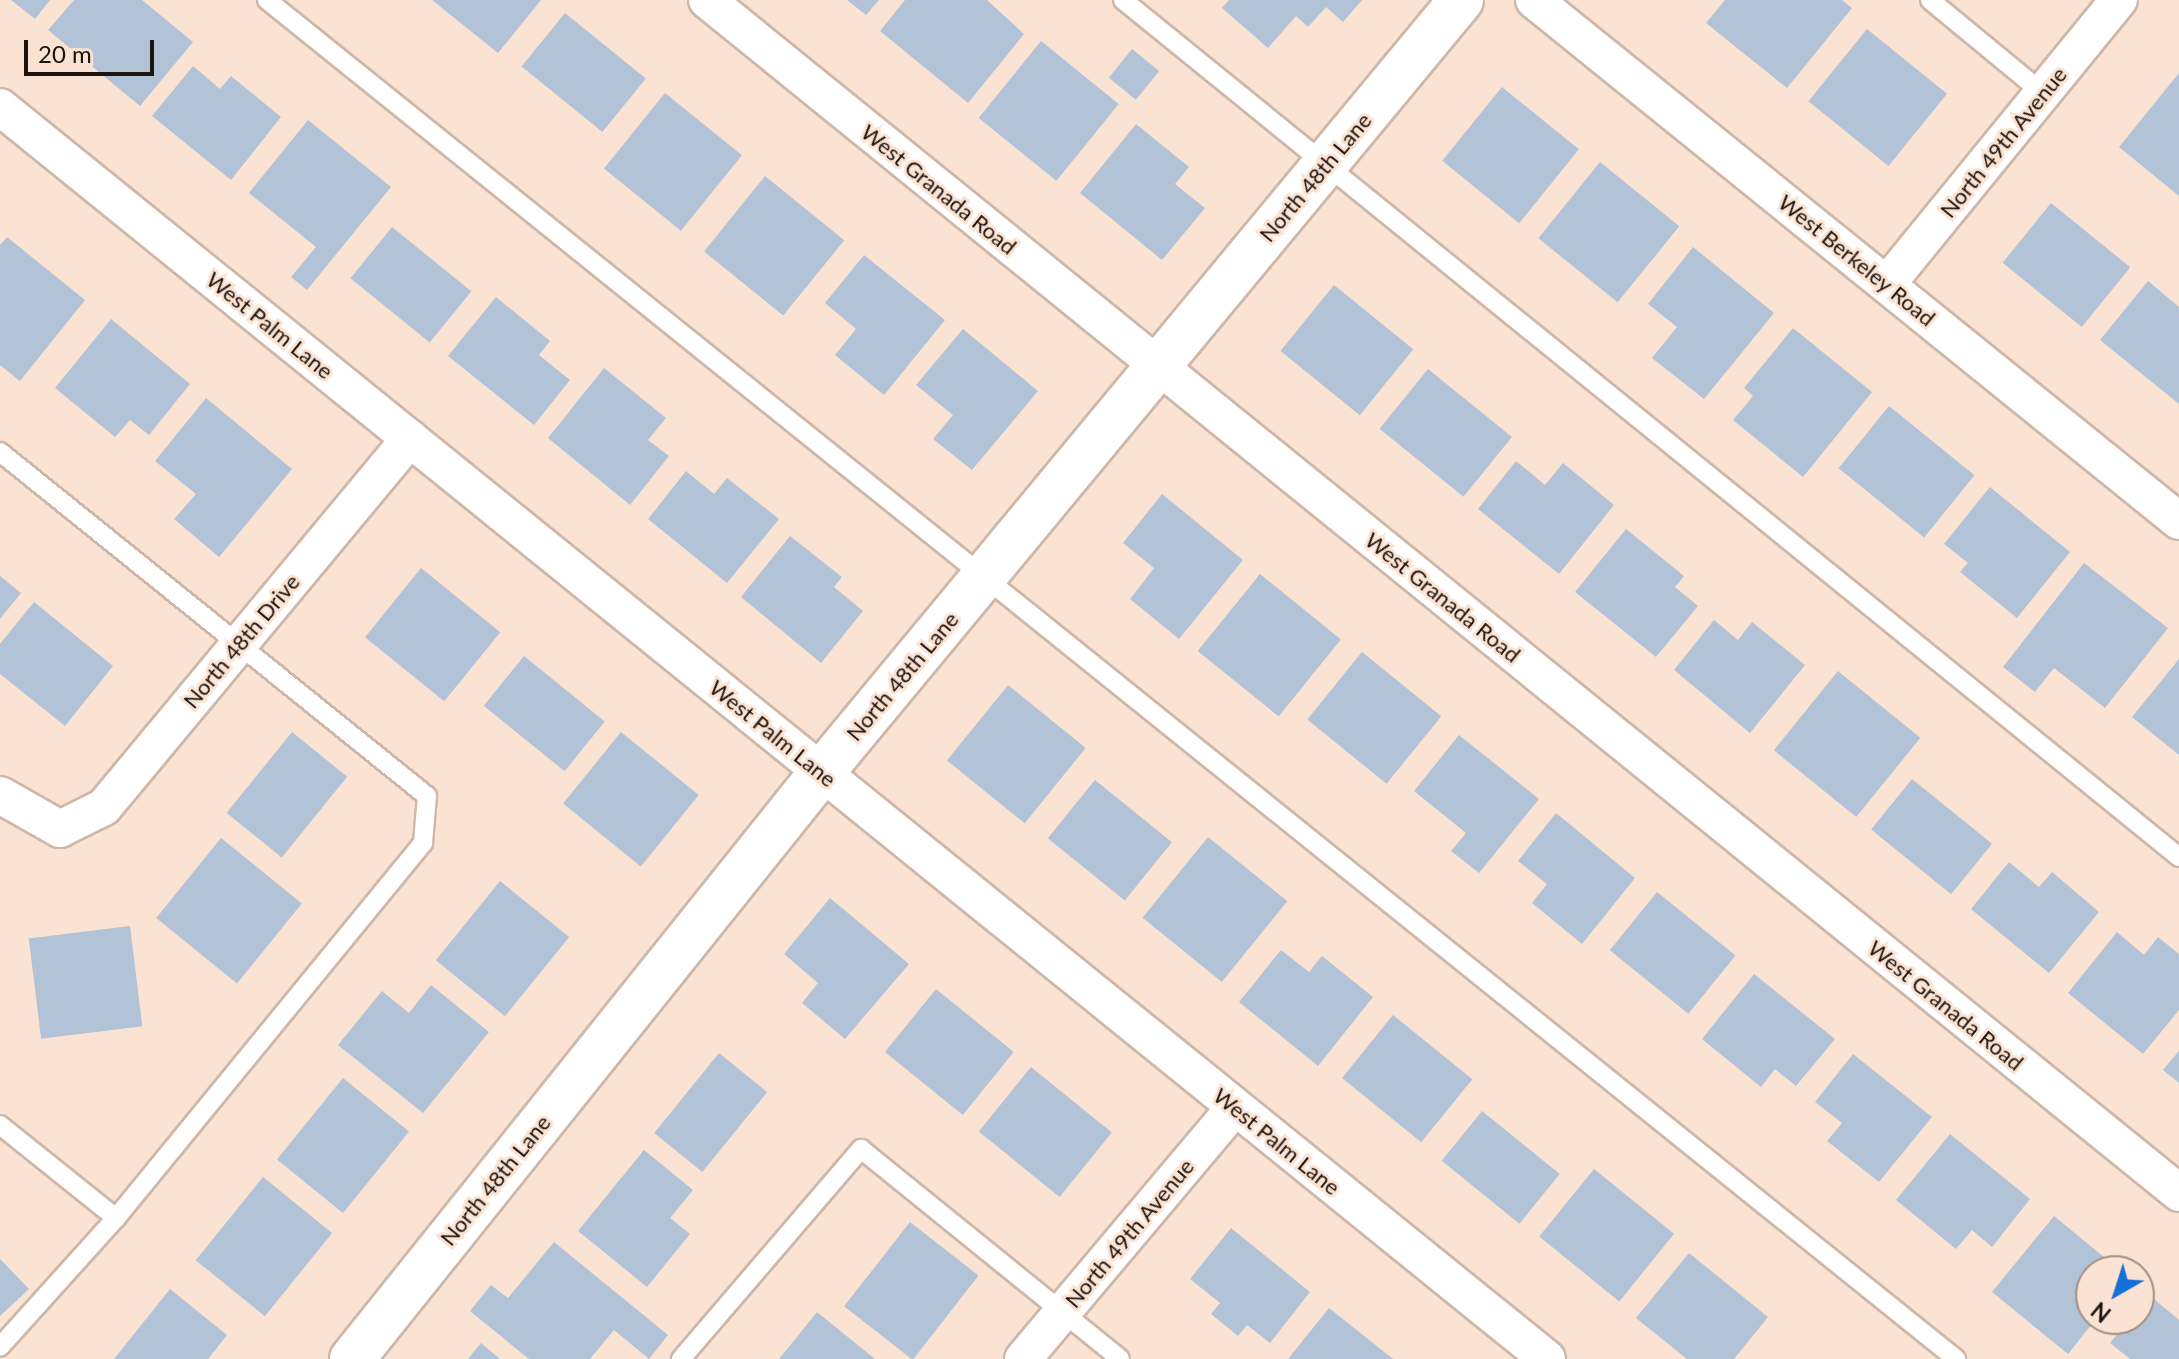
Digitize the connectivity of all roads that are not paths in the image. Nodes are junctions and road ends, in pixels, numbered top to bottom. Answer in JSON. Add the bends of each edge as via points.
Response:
{"nodes":[{"id":1,"x":267,"y":0,"type":"edge"},
{"id":2,"x":707,"y":0,"type":"edge"},
{"id":3,"x":1123,"y":0,"type":"edge"},
{"id":4,"x":1461,"y":0,"type":"edge"},
{"id":5,"x":1534,"y":0,"type":"edge"},
{"id":6,"x":1930,"y":0,"type":"edge"},
{"id":7,"x":2119,"y":0,"type":"edge"},
{"id":8,"x":2043,"y":93,"type":"junction"},
{"id":9,"x":0,"y":107,"type":"edge"},
{"id":10,"x":1327,"y":162,"type":"junction"},
{"id":11,"x":1887,"y":284,"type":"junction"},
{"id":12,"x":1158,"y":366,"type":"junction"},
{"id":13,"x":410,"y":439,"type":"junction"},
{"id":14,"x":0,"y":452,"type":"edge"},
{"id":15,"x":2179,"y":521,"type":"edge"},
{"id":16,"x":982,"y":579,"type":"junction"},
{"id":17,"x":237,"y":643,"type":"junction"},
{"id":18,"x":822,"y":772,"type":"junction"},
{"id":19,"x":0,"y":795,"type":"edge"},
{"id":20,"x":2179,"y":857,"type":"edge"},
{"id":21,"x":1235,"y":1107,"type":"junction"},
{"id":22,"x":0,"y":1125,"type":"edge"},
{"id":23,"x":2179,"y":1193,"type":"edge"},
{"id":24,"x":116,"y":1218,"type":"junction"},
{"id":25,"x":1062,"y":1312,"type":"junction"},
{"id":26,"x":0,"y":1347,"type":"edge"},
{"id":27,"x":352,"y":1359,"type":"edge"},
{"id":28,"x":681,"y":1359,"type":"edge"},
{"id":29,"x":1023,"y":1359,"type":"edge"},
{"id":30,"x":1120,"y":1359,"type":"edge"},
{"id":31,"x":1547,"y":1359,"type":"edge"},
{"id":32,"x":1956,"y":1359,"type":"edge"}],
"edges":[{"from":1,"to":16,"type":"lane"},
{"from":2,"to":12,"type":"street","name":"West Granada Road"},
{"from":3,"to":10,"type":"lane"},
{"from":4,"to":10,"type":"street","name":"North 48th Lane"},
{"from":5,"to":11,"type":"street","name":"West Berkeley Road"},
{"from":6,"to":8,"type":"lane"},
{"from":7,"to":8,"type":"street","name":"North 49th Avenue"},
{"from":8,"to":11,"type":"street","name":"North 49th Avenue"},
{"from":9,"to":13,"type":"street","name":"West Palm Lane"},
{"from":10,"to":12,"type":"street","name":"North 48th Lane"},
{"from":10,"to":20,"type":"lane"},
{"from":11,"to":15,"type":"street","name":"West Berkeley Road"},
{"from":12,"to":16,"type":"street","name":"North 48th Lane"},
{"from":12,"to":23,"type":"street","name":"West Granada Road"},
{"from":13,"to":17,"type":"street","name":"North 48th Drive"},
{"from":13,"to":18,"type":"street","name":"West Palm Lane"},
{"from":14,"to":17,"type":"lane"},
{"from":16,"to":18,"type":"street","name":"North 48th Lane"},
{"from":16,"to":32,"type":"lane"},
{"from":17,"to":19,"type":"street","name":"North 48th Drive","via":[[104,807],[60,829]]},
{"from":17,"to":24,"type":"lane","via":[[427,796],[423,843]]},
{"from":18,"to":21,"type":"street","name":"West Palm Lane"},
{"from":18,"to":27,"type":"street","name":"North 48th Lane"},
{"from":21,"to":25,"type":"street","name":"North 49th Avenue"},
{"from":21,"to":31,"type":"street","name":"West Palm Lane"},
{"from":22,"to":24,"type":"lane"},
{"from":24,"to":26,"type":"lane"},
{"from":25,"to":28,"type":"lane","via":[[861,1149]]},
{"from":25,"to":29,"type":"street","name":"North 49th Avenue"},
{"from":25,"to":30,"type":"lane"}]}
